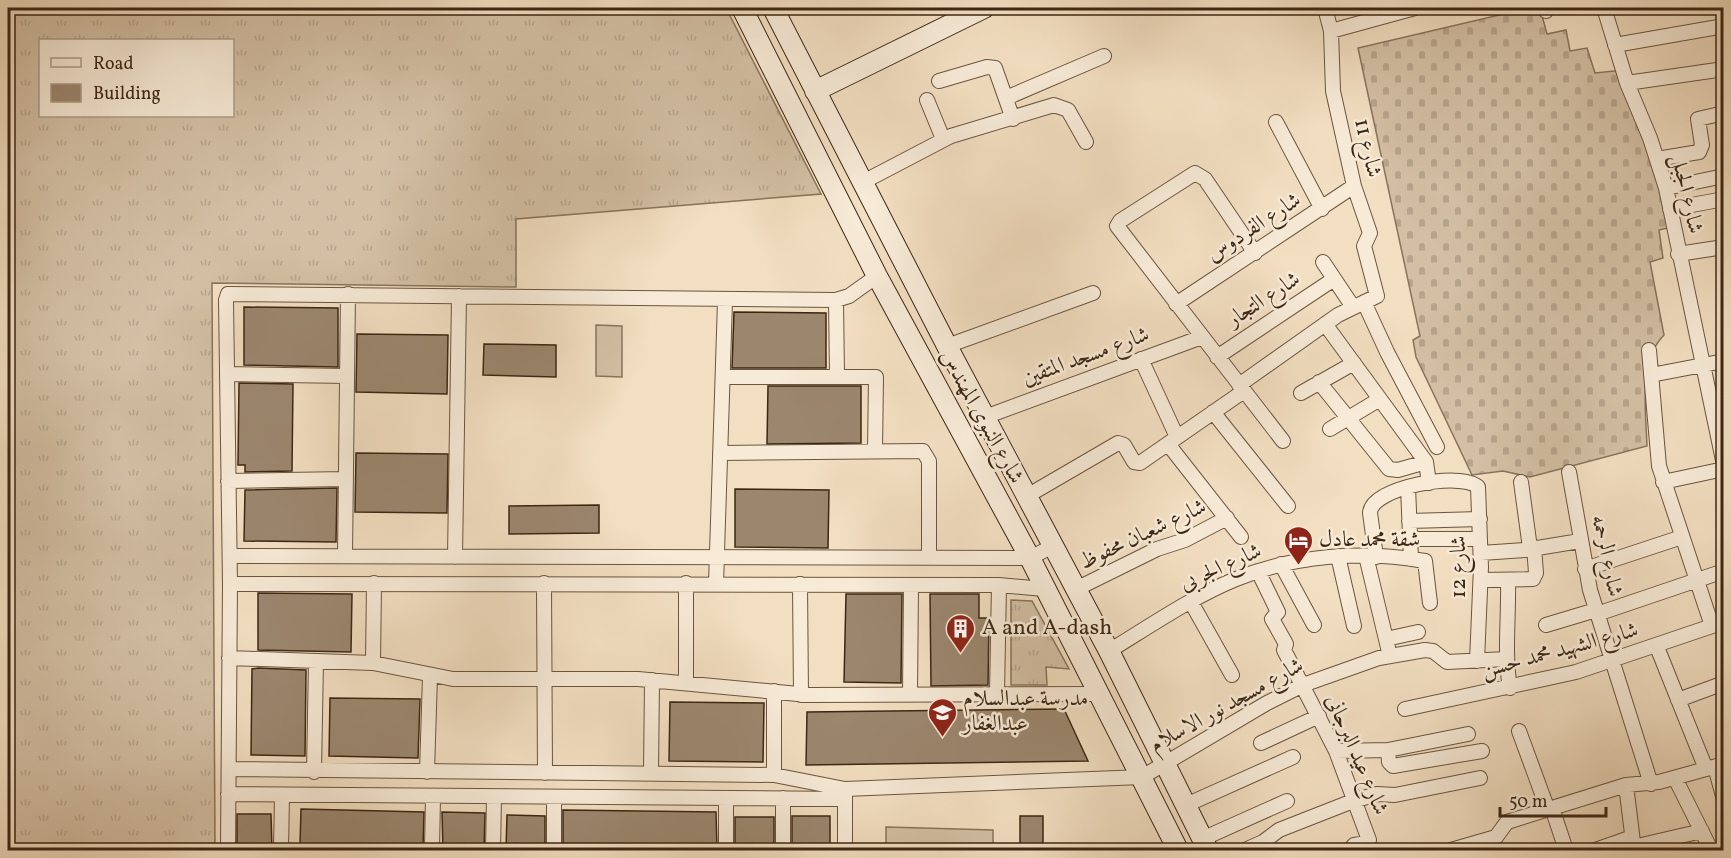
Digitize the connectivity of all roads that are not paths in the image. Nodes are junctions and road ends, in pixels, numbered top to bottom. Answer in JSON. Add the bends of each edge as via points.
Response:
{"nodes":[{"id":1,"x":742,"y":8,"type":"edge"},
{"id":2,"x":773,"y":8,"type":"edge"},
{"id":3,"x":984,"y":8,"type":"edge"},
{"id":4,"x":1325,"y":8,"type":"edge"},
{"id":5,"x":1415,"y":8,"type":"edge"},
{"id":6,"x":1604,"y":8,"type":"edge"},
{"id":7,"x":1724,"y":26,"type":"edge"},
{"id":8,"x":1331,"y":31,"type":"junction"},
{"id":9,"x":1615,"y":45,"type":"junction"},
{"id":10,"x":1104,"y":56,"type":"dead end"},
{"id":11,"x":1724,"y":69,"type":"edge"},
{"id":12,"x":939,"y":81,"type":"dead end"},
{"id":13,"x":1627,"y":83,"type":"junction"},
{"id":14,"x":817,"y":95,"type":"junction"},
{"id":15,"x":1006,"y":98,"type":"junction"},
{"id":16,"x":927,"y":100,"type":"dead end"},
{"id":17,"x":796,"y":113,"type":"junction"},
{"id":18,"x":1724,"y":113,"type":"edge"},
{"id":19,"x":1013,"y":119,"type":"junction"},
{"id":20,"x":1276,"y":122,"type":"dead end"},
{"id":21,"x":943,"y":139,"type":"junction"},
{"id":22,"x":1086,"y":142,"type":"dead end"},
{"id":23,"x":1657,"y":159,"type":"junction"},
{"id":24,"x":1724,"y":176,"type":"edge"},
{"id":25,"x":862,"y":182,"type":"junction"},
{"id":26,"x":1354,"y":186,"type":"junction"},
{"id":27,"x":1666,"y":188,"type":"junction"},
{"id":28,"x":1724,"y":199,"type":"edge"},
{"id":29,"x":1670,"y":208,"type":"junction"},
{"id":30,"x":1322,"y":209,"type":"junction"},
{"id":31,"x":1724,"y":247,"type":"edge"},
{"id":32,"x":1255,"y":253,"type":"junction"},
{"id":33,"x":1678,"y":254,"type":"junction"},
{"id":34,"x":1323,"y":262,"type":"dead end"},
{"id":35,"x":877,"y":276,"type":"junction"},
{"id":36,"x":1334,"y":279,"type":"junction"},
{"id":37,"x":1093,"y":293,"type":"dead end"},
{"id":38,"x":348,"y":294,"type":"junction"},
{"id":39,"x":459,"y":296,"type":"junction"},
{"id":40,"x":836,"y":300,"type":"junction"},
{"id":41,"x":1367,"y":300,"type":"junction"},
{"id":42,"x":725,"y":301,"type":"junction"},
{"id":43,"x":1176,"y":304,"type":"junction"},
{"id":44,"x":1325,"y":324,"type":"junction"},
{"id":45,"x":1202,"y":337,"type":"junction"},
{"id":46,"x":947,"y":346,"type":"junction"},
{"id":47,"x":1649,"y":350,"type":"dead end"},
{"id":48,"x":1217,"y":357,"type":"junction"},
{"id":49,"x":1141,"y":359,"type":"junction"},
{"id":50,"x":1724,"y":361,"type":"edge"},
{"id":51,"x":1354,"y":363,"type":"junction"},
{"id":52,"x":1701,"y":366,"type":"junction"},
{"id":53,"x":227,"y":374,"type":"junction"},
{"id":54,"x":1651,"y":375,"type":"junction"},
{"id":55,"x":347,"y":376,"type":"junction"},
{"id":56,"x":837,"y":376,"type":"junction"},
{"id":57,"x":723,"y":377,"type":"junction"},
{"id":58,"x":1320,"y":382,"type":"junction"},
{"id":59,"x":1241,"y":388,"type":"junction"},
{"id":60,"x":1301,"y":393,"type":"dead end"},
{"id":61,"x":1380,"y":399,"type":"junction"},
{"id":62,"x":1213,"y":412,"type":"junction"},
{"id":63,"x":985,"y":417,"type":"junction"},
{"id":64,"x":1347,"y":419,"type":"junction"},
{"id":65,"x":1330,"y":429,"type":"dead end"},
{"id":66,"x":1172,"y":441,"type":"junction"},
{"id":67,"x":1283,"y":441,"type":"dead end"},
{"id":68,"x":1437,"y":447,"type":"dead end"},
{"id":69,"x":875,"y":450,"type":"junction"},
{"id":70,"x":720,"y":453,"type":"junction"},
{"id":71,"x":1426,"y":462,"type":"junction"},
{"id":72,"x":1724,"y":467,"type":"edge"},
{"id":73,"x":1569,"y":472,"type":"dead end"},
{"id":74,"x":346,"y":479,"type":"junction"},
{"id":75,"x":228,"y":482,"type":"junction"},
{"id":76,"x":1521,"y":482,"type":"dead end"},
{"id":77,"x":1663,"y":482,"type":"junction"},
{"id":78,"x":1429,"y":483,"type":"junction"},
{"id":79,"x":1408,"y":488,"type":"junction"},
{"id":80,"x":1027,"y":496,"type":"junction"},
{"id":81,"x":1288,"y":506,"type":"dead end"},
{"id":82,"x":1227,"y":518,"type":"junction"},
{"id":83,"x":1480,"y":519,"type":"junction"},
{"id":84,"x":1409,"y":521,"type":"junction"},
{"id":85,"x":1241,"y":537,"type":"dead end"},
{"id":86,"x":1682,"y":537,"type":"junction"},
{"id":87,"x":1410,"y":539,"type":"junction"},
{"id":88,"x":1580,"y":541,"type":"junction"},
{"id":89,"x":1053,"y":546,"type":"junction"},
{"id":90,"x":1481,"y":546,"type":"junction"},
{"id":91,"x":1532,"y":548,"type":"junction"},
{"id":92,"x":230,"y":556,"type":"junction"},
{"id":93,"x":345,"y":556,"type":"junction"},
{"id":94,"x":455,"y":556,"type":"junction"},
{"id":95,"x":1338,"y":556,"type":"junction"},
{"id":96,"x":1371,"y":556,"type":"junction"},
{"id":97,"x":929,"y":557,"type":"junction"},
{"id":98,"x":717,"y":558,"type":"junction"},
{"id":99,"x":1030,"y":558,"type":"junction"},
{"id":100,"x":1411,"y":559,"type":"junction"},
{"id":101,"x":1281,"y":564,"type":"junction"},
{"id":102,"x":1585,"y":569,"type":"junction"},
{"id":103,"x":1258,"y":571,"type":"junction"},
{"id":104,"x":1724,"y":571,"type":"edge"},
{"id":105,"x":1481,"y":580,"type":"junction"},
{"id":106,"x":1508,"y":580,"type":"junction"},
{"id":107,"x":1696,"y":581,"type":"junction"},
{"id":108,"x":374,"y":583,"type":"junction"},
{"id":109,"x":544,"y":583,"type":"junction"},
{"id":110,"x":230,"y":584,"type":"junction"},
{"id":111,"x":686,"y":584,"type":"junction"},
{"id":112,"x":716,"y":584,"type":"junction"},
{"id":113,"x":800,"y":584,"type":"junction"},
{"id":114,"x":911,"y":585,"type":"junction"},
{"id":115,"x":999,"y":585,"type":"junction"},
{"id":116,"x":1044,"y":589,"type":"junction"},
{"id":117,"x":1076,"y":590,"type":"junction"},
{"id":118,"x":1191,"y":602,"type":"junction"},
{"id":119,"x":1430,"y":603,"type":"dead end"},
{"id":120,"x":1596,"y":612,"type":"junction"},
{"id":121,"x":1718,"y":624,"type":"edge"},
{"id":122,"x":1314,"y":625,"type":"dead end"},
{"id":123,"x":1546,"y":625,"type":"dead end"},
{"id":124,"x":1354,"y":626,"type":"dead end"},
{"id":125,"x":1418,"y":632,"type":"dead end"},
{"id":126,"x":1386,"y":639,"type":"junction"},
{"id":127,"x":1657,"y":647,"type":"junction"},
{"id":128,"x":1109,"y":651,"type":"junction"},
{"id":129,"x":1390,"y":656,"type":"junction"},
{"id":130,"x":229,"y":658,"type":"junction"},
{"id":131,"x":1506,"y":659,"type":"junction"},
{"id":132,"x":316,"y":661,"type":"junction"},
{"id":133,"x":1477,"y":661,"type":"junction"},
{"id":134,"x":1612,"y":661,"type":"junction"},
{"id":135,"x":373,"y":663,"type":"junction"},
{"id":136,"x":1232,"y":675,"type":"dead end"},
{"id":137,"x":430,"y":676,"type":"junction"},
{"id":138,"x":544,"y":679,"type":"junction"},
{"id":139,"x":652,"y":680,"type":"junction"},
{"id":140,"x":686,"y":682,"type":"junction"},
{"id":141,"x":1724,"y":683,"type":"edge"},
{"id":142,"x":1303,"y":685,"type":"junction"},
{"id":143,"x":1510,"y":688,"type":"junction"},
{"id":144,"x":774,"y":692,"type":"junction"},
{"id":145,"x":997,"y":694,"type":"junction"},
{"id":146,"x":1098,"y":694,"type":"junction"},
{"id":147,"x":801,"y":695,"type":"junction"},
{"id":148,"x":910,"y":695,"type":"junction"},
{"id":149,"x":1678,"y":700,"type":"junction"},
{"id":150,"x":1405,"y":709,"type":"dead end"},
{"id":151,"x":1319,"y":716,"type":"junction"},
{"id":152,"x":1519,"y":731,"type":"dead end"},
{"id":153,"x":1468,"y":734,"type":"dead end"},
{"id":154,"x":1261,"y":743,"type":"dead end"},
{"id":155,"x":1388,"y":750,"type":"junction"},
{"id":156,"x":1336,"y":751,"type":"junction"},
{"id":157,"x":1482,"y":751,"type":"dead end"},
{"id":158,"x":1293,"y":757,"type":"dead end"},
{"id":159,"x":1165,"y":766,"type":"junction"},
{"id":160,"x":1715,"y":767,"type":"edge"},
{"id":161,"x":229,"y":769,"type":"junction"},
{"id":162,"x":314,"y":772,"type":"junction"},
{"id":163,"x":427,"y":772,"type":"junction"},
{"id":164,"x":545,"y":773,"type":"junction"},
{"id":165,"x":651,"y":773,"type":"junction"},
{"id":166,"x":774,"y":775,"type":"junction"},
{"id":167,"x":1142,"y":777,"type":"junction"},
{"id":168,"x":1480,"y":778,"type":"dead end"},
{"id":169,"x":1675,"y":778,"type":"junction"},
{"id":170,"x":1651,"y":784,"type":"junction"},
{"id":171,"x":1626,"y":785,"type":"junction"},
{"id":172,"x":228,"y":794,"type":"junction"},
{"id":173,"x":845,"y":794,"type":"junction"},
{"id":174,"x":282,"y":795,"type":"junction"},
{"id":175,"x":433,"y":796,"type":"junction"},
{"id":176,"x":494,"y":797,"type":"junction"},
{"id":177,"x":554,"y":798,"type":"junction"},
{"id":178,"x":726,"y":798,"type":"junction"},
{"id":179,"x":783,"y":798,"type":"junction"},
{"id":180,"x":1724,"y":800,"type":"edge"},
{"id":181,"x":1287,"y":801,"type":"dead end"},
{"id":182,"x":1353,"y":801,"type":"junction"},
{"id":183,"x":1186,"y":805,"type":"junction"},
{"id":184,"x":1550,"y":809,"type":"junction"},
{"id":185,"x":1702,"y":831,"type":"junction"},
{"id":186,"x":1205,"y":845,"type":"edge"},
{"id":187,"x":1633,"y":845,"type":"edge"},
{"id":188,"x":228,"y":850,"type":"edge"},
{"id":189,"x":281,"y":850,"type":"edge"},
{"id":190,"x":432,"y":850,"type":"edge"},
{"id":191,"x":493,"y":850,"type":"edge"},
{"id":192,"x":554,"y":850,"type":"edge"},
{"id":193,"x":726,"y":850,"type":"edge"},
{"id":194,"x":783,"y":850,"type":"edge"},
{"id":195,"x":845,"y":850,"type":"edge"},
{"id":196,"x":1178,"y":850,"type":"edge"},
{"id":197,"x":1245,"y":850,"type":"edge"},
{"id":198,"x":1350,"y":850,"type":"edge"},
{"id":199,"x":1451,"y":850,"type":"edge"},
{"id":200,"x":1566,"y":850,"type":"edge"},
{"id":201,"x":1595,"y":850,"type":"edge"},
{"id":202,"x":1711,"y":850,"type":"edge"}],
"edges":[{"from":1,"to":17,"type":"street","name":"شارع النبوى المهندس"},
{"from":2,"to":14,"type":"street","name":"شارع النبوى المهندس"},
{"from":3,"to":14,"type":"street"},
{"from":4,"to":8,"type":"street","name":"شارع 11"},
{"from":5,"to":8,"type":"street"},
{"from":6,"to":9,"type":"street","name":"شارع الجبل"},
{"from":7,"to":9,"type":"street"},
{"from":8,"to":26,"type":"street","name":"شارع 11","via":[[1333,91]]},
{"from":9,"to":13,"type":"street","name":"شارع الجبل"},
{"from":10,"to":15,"type":"street"},
{"from":11,"to":13,"type":"street"},
{"from":12,"to":15,"type":"street","via":[[991,67],[997,71]]},
{"from":13,"to":23,"type":"street","name":"شارع الجبل"},
{"from":14,"to":17,"type":"street"},
{"from":14,"to":25,"type":"street","name":"شارع النبوى المهندس"},
{"from":15,"to":19,"type":"street"},
{"from":16,"to":21,"type":"street"},
{"from":17,"to":35,"type":"street","name":"شارع النبوى المهندس"},
{"from":18,"to":23,"type":"street","via":[[1698,119],[1702,145],[1699,152]]},
{"from":19,"to":21,"type":"street"},
{"from":19,"to":22,"type":"street","via":[[1059,105],[1068,110]]},
{"from":20,"to":30,"type":"street"},
{"from":21,"to":25,"type":"street"},
{"from":23,"to":27,"type":"street","name":"شارع الجبل"},
{"from":24,"to":27,"type":"street"},
{"from":25,"to":46,"type":"street","name":"شارع النبوى المهندس"},
{"from":26,"to":30,"type":"street","name":"شارع الفردوس"},
{"from":26,"to":41,"type":"street","name":"شارع 11","via":[[1370,233],[1364,246]]},
{"from":27,"to":29,"type":"street","name":"شارع الجبل"},
{"from":28,"to":29,"type":"street"},
{"from":29,"to":33,"type":"street","name":"شارع الجبل"},
{"from":30,"to":32,"type":"street","name":"شارع الفردوس"},
{"from":31,"to":33,"type":"street"},
{"from":32,"to":43,"type":"street","name":"شارع الفردوس"},
{"from":32,"to":43,"type":"street","via":[[1201,174],[1189,176],[1117,226]]},
{"from":33,"to":52,"type":"street","name":"شارع الجبل"},
{"from":34,"to":36,"type":"street"},
{"from":35,"to":40,"type":"street","via":[[849,296]]},
{"from":35,"to":99,"type":"street","name":"شارع النبوى المهندس"},
{"from":36,"to":41,"type":"street"},
{"from":36,"to":48,"type":"street","name":"شارع التجار"},
{"from":37,"to":46,"type":"street"},
{"from":38,"to":39,"type":"street"},
{"from":38,"to":53,"type":"street","via":[[228,294]]},
{"from":38,"to":55,"type":"street"},
{"from":39,"to":42,"type":"street"},
{"from":39,"to":94,"type":"street"},
{"from":40,"to":42,"type":"street"},
{"from":40,"to":56,"type":"street"},
{"from":41,"to":44,"type":"street"},
{"from":41,"to":68,"type":"street","via":[[1387,352]]},
{"from":42,"to":57,"type":"street"},
{"from":43,"to":45,"type":"street"},
{"from":44,"to":51,"type":"street"},
{"from":44,"to":59,"type":"street"},
{"from":45,"to":48,"type":"street"},
{"from":45,"to":49,"type":"street","name":"شارع مسجد المتقين"},
{"from":46,"to":63,"type":"street","name":"شارع النبوى المهندس"},
{"from":47,"to":54,"type":"street"},
{"from":48,"to":59,"type":"street"},
{"from":49,"to":63,"type":"street","name":"شارع مسجد المتقين"},
{"from":49,"to":66,"type":"street"},
{"from":50,"to":52,"type":"street"},
{"from":51,"to":58,"type":"street"},
{"from":51,"to":61,"type":"street"},
{"from":52,"to":54,"type":"street"},
{"from":52,"to":72,"type":"street","name":"شارع الجبل"},
{"from":53,"to":55,"type":"street"},
{"from":53,"to":75,"type":"street"},
{"from":54,"to":77,"type":"street"},
{"from":55,"to":74,"type":"street"},
{"from":56,"to":57,"type":"street"},
{"from":56,"to":69,"type":"street","via":[[878,379]]},
{"from":57,"to":70,"type":"street"},
{"from":58,"to":60,"type":"street"},
{"from":58,"to":64,"type":"street"},
{"from":59,"to":62,"type":"street"},
{"from":59,"to":67,"type":"street"},
{"from":61,"to":64,"type":"street"},
{"from":61,"to":71,"type":"street"},
{"from":62,"to":66,"type":"street"},
{"from":62,"to":81,"type":"street"},
{"from":63,"to":80,"type":"street","name":"شارع النبوى المهندس"},
{"from":64,"to":65,"type":"street"},
{"from":64,"to":71,"type":"street","via":[[1389,469]]},
{"from":66,"to":80,"type":"street","via":[[1138,464],[1118,443]]},
{"from":66,"to":82,"type":"street"},
{"from":69,"to":70,"type":"street"},
{"from":69,"to":97,"type":"street","via":[[917,450],[927,455]]},
{"from":70,"to":98,"type":"street"},
{"from":71,"to":78,"type":"street"},
{"from":72,"to":77,"type":"street"},
{"from":73,"to":88,"type":"street","name":"شارع الرحمه"},
{"from":74,"to":75,"type":"street"},
{"from":74,"to":93,"type":"street"},
{"from":75,"to":92,"type":"street"},
{"from":76,"to":91,"type":"street"},
{"from":77,"to":86,"type":"street"},
{"from":78,"to":79,"type":"street"},
{"from":78,"to":83,"type":"street","name":"شارع 12","via":[[1473,483],[1480,492]]},
{"from":79,"to":84,"type":"street"},
{"from":79,"to":96,"type":"street","via":[[1377,499],[1370,508]]},
{"from":80,"to":89,"type":"street","name":"شارع النبوى المهندس"},
{"from":82,"to":85,"type":"street"},
{"from":82,"to":117,"type":"street","name":"شارع شعبان محفوظ"},
{"from":83,"to":84,"type":"street"},
{"from":83,"to":90,"type":"street","name":"شارع 12"},
{"from":84,"to":87,"type":"street"},
{"from":86,"to":102,"type":"street"},
{"from":86,"to":107,"type":"street"},
{"from":87,"to":90,"type":"street"},
{"from":87,"to":100,"type":"street"},
{"from":88,"to":91,"type":"street"},
{"from":88,"to":102,"type":"street","name":"شارع الرحمه"},
{"from":89,"to":99,"type":"street"},
{"from":89,"to":117,"type":"street","name":"شارع النبوى المهندس"},
{"from":90,"to":91,"type":"street"},
{"from":90,"to":105,"type":"street","name":"شارع 12"},
{"from":91,"to":106,"type":"street","via":[[1536,576]]},
{"from":92,"to":93,"type":"street"},
{"from":92,"to":110,"type":"street"},
{"from":93,"to":94,"type":"street"},
{"from":94,"to":98,"type":"street"},
{"from":95,"to":96,"type":"street","name":"شارع الجربى"},
{"from":95,"to":101,"type":"street","name":"شارع الجربى"},
{"from":95,"to":124,"type":"street"},
{"from":96,"to":100,"type":"street","name":"شارع الجربى"},
{"from":96,"to":126,"type":"street"},
{"from":97,"to":98,"type":"street"},
{"from":97,"to":99,"type":"street"},
{"from":98,"to":112,"type":"street"},
{"from":99,"to":116,"type":"street","name":"شارع النبوى المهندس"},
{"from":100,"to":119,"type":"street","via":[[1426,563]]},
{"from":101,"to":103,"type":"street","name":"شارع الجربى"},
{"from":101,"to":122,"type":"street"},
{"from":102,"to":120,"type":"street","name":"شارع الرحمه"},
{"from":103,"to":118,"type":"street","name":"شارع الجربى"},
{"from":103,"to":142,"type":"street","name":"شارع عيد البرجانى","via":[[1278,612],[1272,619],[1286,644],[1284,650]]},
{"from":104,"to":107,"type":"street"},
{"from":105,"to":106,"type":"street"},
{"from":105,"to":133,"type":"street","name":"شارع 12"},
{"from":106,"to":131,"type":"street"},
{"from":107,"to":120,"type":"street"},
{"from":107,"to":121,"type":"street"},
{"from":108,"to":109,"type":"street"},
{"from":108,"to":110,"type":"street"},
{"from":108,"to":135,"type":"street"},
{"from":109,"to":111,"type":"street"},
{"from":109,"to":138,"type":"street"},
{"from":110,"to":130,"type":"street"},
{"from":111,"to":112,"type":"street"},
{"from":111,"to":140,"type":"street"},
{"from":112,"to":113,"type":"street"},
{"from":113,"to":114,"type":"street"},
{"from":113,"to":147,"type":"street"},
{"from":114,"to":115,"type":"street"},
{"from":114,"to":148,"type":"street"},
{"from":115,"to":116,"type":"street"},
{"from":115,"to":145,"type":"street"},
{"from":116,"to":146,"type":"street","name":"شارع النبوى المهندس"},
{"from":117,"to":128,"type":"street","name":"شارع النبوى المهندس"},
{"from":118,"to":128,"type":"street","name":"شارع الجربى"},
{"from":118,"to":136,"type":"street"},
{"from":120,"to":123,"type":"street"},
{"from":120,"to":134,"type":"street","name":"شارع الرحمه"},
{"from":121,"to":127,"type":"street","name":"شارع الشهيد محمد حسن"},
{"from":125,"to":126,"type":"street"},
{"from":126,"to":129,"type":"street"},
{"from":127,"to":134,"type":"street","name":"شارع الشهيد محمد حسن"},
{"from":127,"to":149,"type":"street"},
{"from":128,"to":159,"type":"street","name":"شارع النبوى المهندس"},
{"from":129,"to":133,"type":"street","name":"شارع مسجد نور الاسلام","via":[[1425,650],[1447,662]]},
{"from":129,"to":142,"type":"street","name":"شارع مسجد نور الاسلام"},
{"from":130,"to":132,"type":"street"},
{"from":130,"to":161,"type":"street"},
{"from":131,"to":133,"type":"street","name":"شارع مسجد نور الاسلام"},
{"from":131,"to":143,"type":"street"},
{"from":132,"to":135,"type":"street"},
{"from":132,"to":162,"type":"street"},
{"from":134,"to":143,"type":"street","name":"شارع الشهيد محمد حسن"},
{"from":134,"to":170,"type":"street","name":"شارع الرحمه"},
{"from":135,"to":137,"type":"street"},
{"from":137,"to":138,"type":"street"},
{"from":137,"to":163,"type":"street"},
{"from":138,"to":139,"type":"street"},
{"from":138,"to":164,"type":"street"},
{"from":139,"to":140,"type":"street"},
{"from":139,"to":165,"type":"street"},
{"from":140,"to":144,"type":"street"},
{"from":141,"to":149,"type":"street"},
{"from":142,"to":151,"type":"street","name":"شارع عيد البرجانى"},
{"from":142,"to":159,"type":"street","name":"شارع مسجد نور الاسلام"},
{"from":143,"to":150,"type":"street","name":"شارع الشهيد محمد حسن"},
{"from":144,"to":147,"type":"street"},
{"from":144,"to":166,"type":"street"},
{"from":145,"to":146,"type":"street"},
{"from":145,"to":148,"type":"street"},
{"from":146,"to":167,"type":"street","name":"شارع النبوى المهندس"},
{"from":147,"to":148,"type":"street"},
{"from":149,"to":160,"type":"street"},
{"from":151,"to":154,"type":"street"},
{"from":151,"to":156,"type":"street","name":"شارع عيد البرجانى"},
{"from":152,"to":184,"type":"street"},
{"from":153,"to":155,"type":"street"},
{"from":155,"to":156,"type":"street"},
{"from":155,"to":157,"type":"street","via":[[1393,766]]},
{"from":156,"to":182,"type":"street","name":"شارع عيد البرجانى"},
{"from":158,"to":183,"type":"street"},
{"from":159,"to":167,"type":"street","name":"شارع مسجد نور الاسلام"},
{"from":159,"to":183,"type":"street","name":"شارع النبوى المهندس"},
{"from":160,"to":169,"type":"street"},
{"from":160,"to":180,"type":"street"},
{"from":161,"to":162,"type":"street"},
{"from":161,"to":172,"type":"street"},
{"from":162,"to":163,"type":"street"},
{"from":163,"to":164,"type":"street"},
{"from":164,"to":165,"type":"street"},
{"from":165,"to":166,"type":"street"},
{"from":166,"to":173,"type":"street"},
{"from":167,"to":173,"type":"street"},
{"from":167,"to":196,"type":"street","name":"شارع النبوى المهندس"},
{"from":168,"to":182,"type":"street"},
{"from":169,"to":170,"type":"street"},
{"from":169,"to":185,"type":"street"},
{"from":170,"to":171,"type":"street"},
{"from":171,"to":184,"type":"street"},
{"from":171,"to":187,"type":"street"},
{"from":172,"to":174,"type":"street"},
{"from":172,"to":188,"type":"street"},
{"from":173,"to":179,"type":"street"},
{"from":173,"to":195,"type":"street"},
{"from":174,"to":175,"type":"street"},
{"from":174,"to":189,"type":"street"},
{"from":175,"to":176,"type":"street"},
{"from":175,"to":190,"type":"street"},
{"from":176,"to":177,"type":"street"},
{"from":176,"to":191,"type":"street"},
{"from":177,"to":178,"type":"street"},
{"from":177,"to":192,"type":"street"},
{"from":178,"to":179,"type":"street"},
{"from":178,"to":193,"type":"street"},
{"from":179,"to":194,"type":"street"},
{"from":181,"to":186,"type":"street"},
{"from":182,"to":197,"type":"street","via":[[1288,826]]},
{"from":182,"to":198,"type":"street","name":"شارع عيد البرجانى","via":[[1370,840]]},
{"from":183,"to":186,"type":"street","name":"شارع النبوى المهندس"},
{"from":184,"to":199,"type":"street","via":[[1503,824],[1497,837]]},
{"from":184,"to":200,"type":"street"},
{"from":185,"to":187,"type":"street"},
{"from":185,"to":202,"type":"street"},
{"from":187,"to":201,"type":"street"}]}
